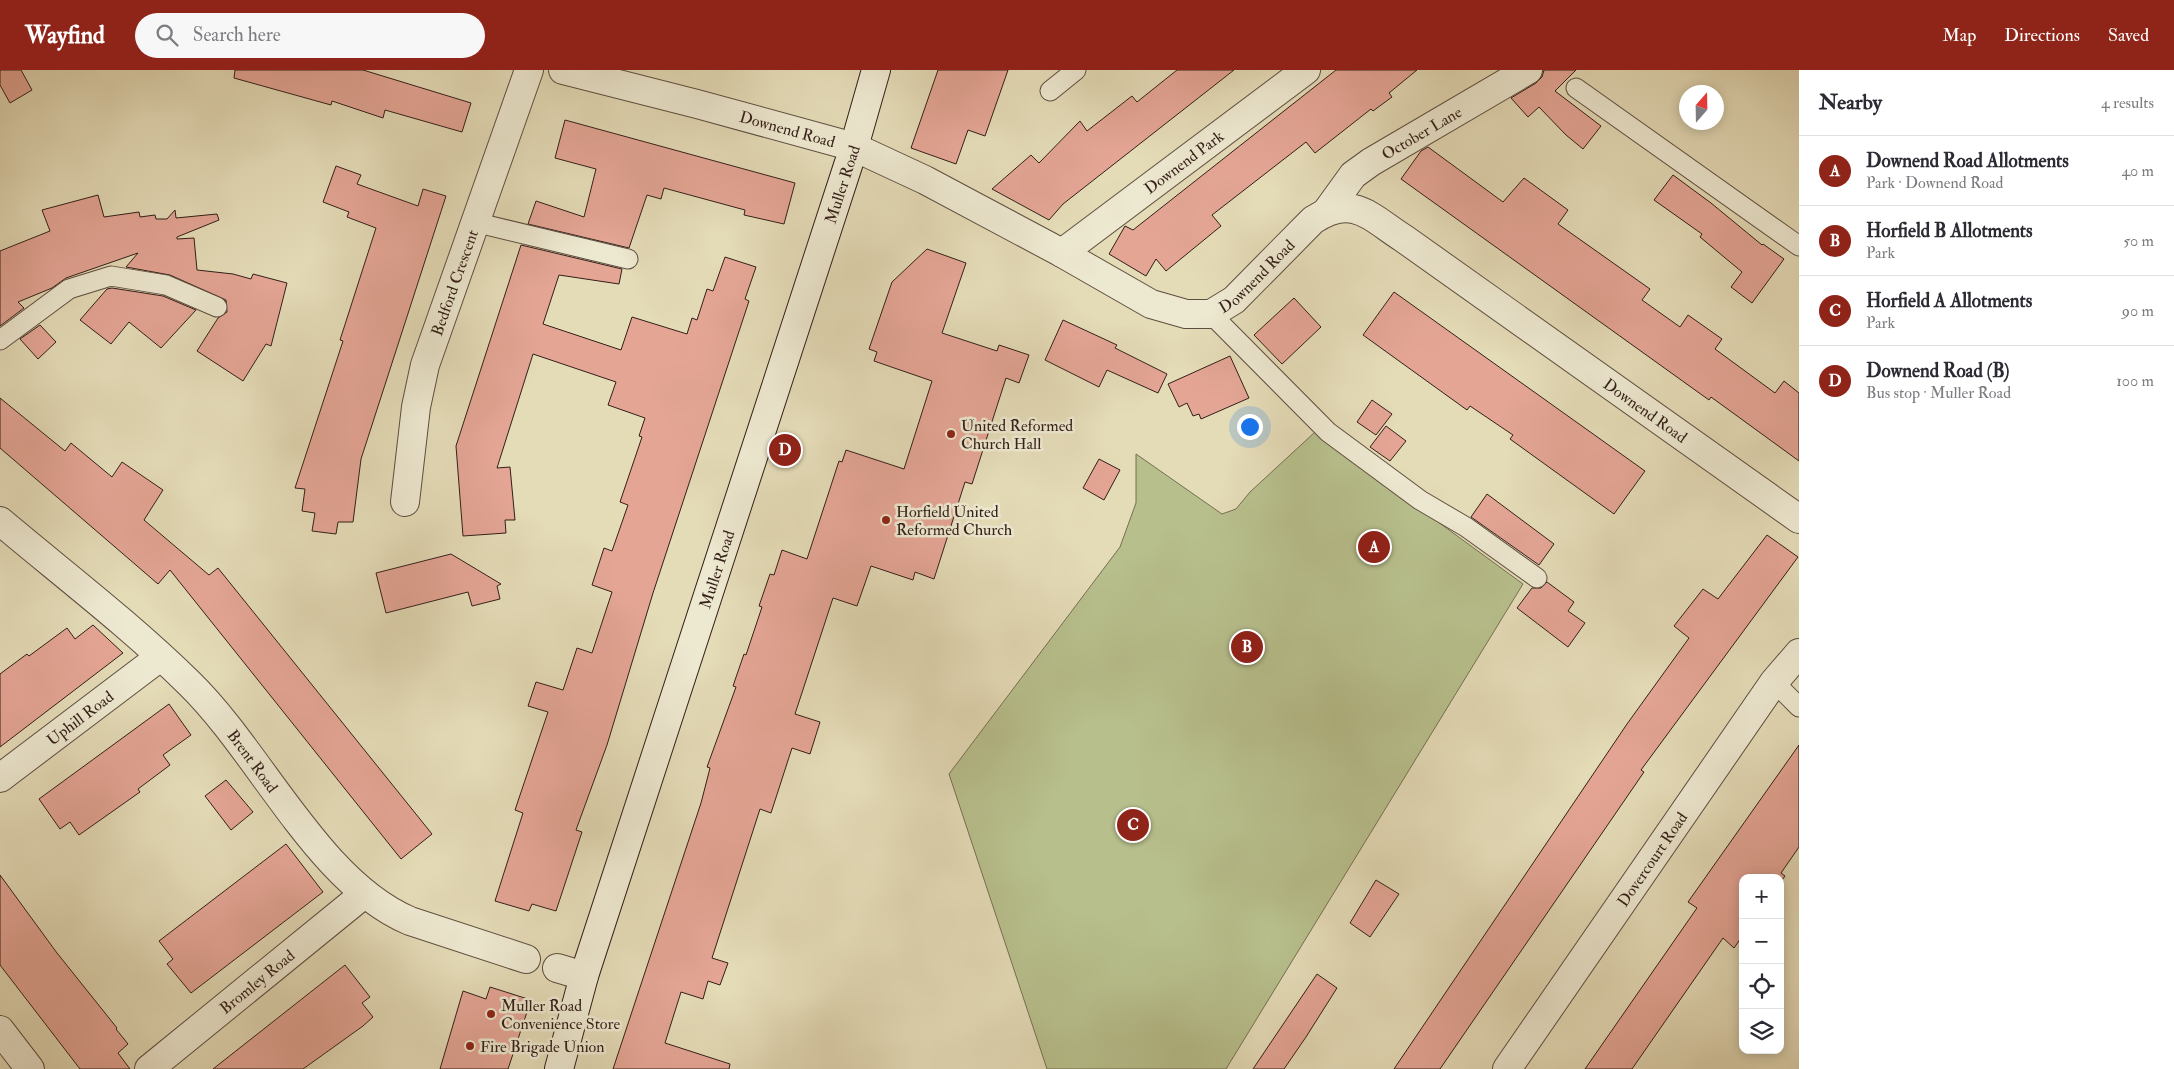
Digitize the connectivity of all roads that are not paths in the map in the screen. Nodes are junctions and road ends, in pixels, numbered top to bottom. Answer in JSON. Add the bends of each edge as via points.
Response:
{"nodes":[{"id":1,"x":530,"y":70,"type":"edge"},
{"id":2,"x":563,"y":70,"type":"edge"},
{"id":3,"x":876,"y":70,"type":"edge"},
{"id":4,"x":1076,"y":70,"type":"edge"},
{"id":5,"x":1306,"y":70,"type":"edge"},
{"id":6,"x":1528,"y":70,"type":"edge"},
{"id":7,"x":1576,"y":88,"type":"dead end"},
{"id":8,"x":1050,"y":91,"type":"dead end"},
{"id":9,"x":854,"y":147,"type":"junction"},
{"id":10,"x":1328,"y":210,"type":"junction"},
{"id":11,"x":474,"y":222,"type":"junction"},
{"id":12,"x":1799,"y":246,"type":"edge"},
{"id":13,"x":1062,"y":253,"type":"junction"},
{"id":14,"x":628,"y":259,"type":"dead end"},
{"id":15,"x":217,"y":307,"type":"dead end"},
{"id":16,"x":1211,"y":314,"type":"junction"},
{"id":17,"x":0,"y":340,"type":"edge"},
{"id":18,"x":405,"y":502,"type":"dead end"},
{"id":19,"x":1799,"y":519,"type":"edge"},
{"id":20,"x":0,"y":520,"type":"edge"},
{"id":21,"x":1537,"y":578,"type":"dead end"},
{"id":22,"x":1799,"y":652,"type":"edge"},
{"id":23,"x":160,"y":657,"type":"junction"},
{"id":24,"x":1774,"y":682,"type":"junction"},
{"id":25,"x":1799,"y":707,"type":"edge"},
{"id":26,"x":0,"y":778,"type":"edge"},
{"id":27,"x":364,"y":894,"type":"junction"},
{"id":28,"x":526,"y":958,"type":"dead end"},
{"id":29,"x":557,"y":968,"type":"dead end"},
{"id":30,"x":584,"y":976,"type":"junction"},
{"id":31,"x":0,"y":1030,"type":"edge"},
{"id":32,"x":30,"y":1069,"type":"edge"},
{"id":33,"x":149,"y":1069,"type":"edge"},
{"id":34,"x":559,"y":1069,"type":"edge"},
{"id":35,"x":1507,"y":1069,"type":"edge"}],
"edges":[{"from":1,"to":11,"type":"street","name":"Bedford Crescent"},
{"from":2,"to":9,"type":"street","name":"Downend Road"},
{"from":3,"to":9,"type":"street","name":"Muller Road"},
{"from":4,"to":8,"type":"lane"},
{"from":5,"to":13,"type":"street","name":"Downend Park"},
{"from":6,"to":10,"type":"street","name":"October Lane","via":[[1359,170]]},
{"from":7,"to":12,"type":"lane"},
{"from":9,"to":13,"type":"street","name":"Downend Road","via":[[925,180]]},
{"from":9,"to":30,"type":"street","name":"Muller Road"},
{"from":10,"to":16,"type":"street","name":"Downend Road","via":[[1313,220],[1234,300]]},
{"from":10,"to":19,"type":"street","name":"Downend Road","via":[[1350,207],[1363,212]]},
{"from":11,"to":14,"type":"lane"},
{"from":11,"to":18,"type":"street","name":"Bedford Crescent","via":[[419,386]]},
{"from":13,"to":16,"type":"street","name":"Downend Road","via":[[1150,304],[1186,314]]},
{"from":15,"to":17,"type":"lane","via":[[166,285],[111,276],[69,289]]},
{"from":16,"to":21,"type":"lane","via":[[1328,432],[1420,500],[1466,527]]},
{"from":20,"to":23,"type":"street","name":"Brent Road"},
{"from":22,"to":24,"type":"street","name":"Dovercourt Road"},
{"from":23,"to":26,"type":"street","name":"Uphill Road"},
{"from":23,"to":27,"type":"street","name":"Brent Road","via":[[190,684],[229,729],[320,848]]},
{"from":24,"to":25,"type":"lane"},
{"from":24,"to":35,"type":"street","name":"Dovercourt Road"},
{"from":27,"to":28,"type":"street","name":"Brent Road","via":[[393,914],[410,921]]},
{"from":27,"to":33,"type":"street","name":"Bromley Road"},
{"from":29,"to":30,"type":"street"},
{"from":30,"to":34,"type":"street","name":"Muller Road"},
{"from":31,"to":32,"type":"street"}]}
